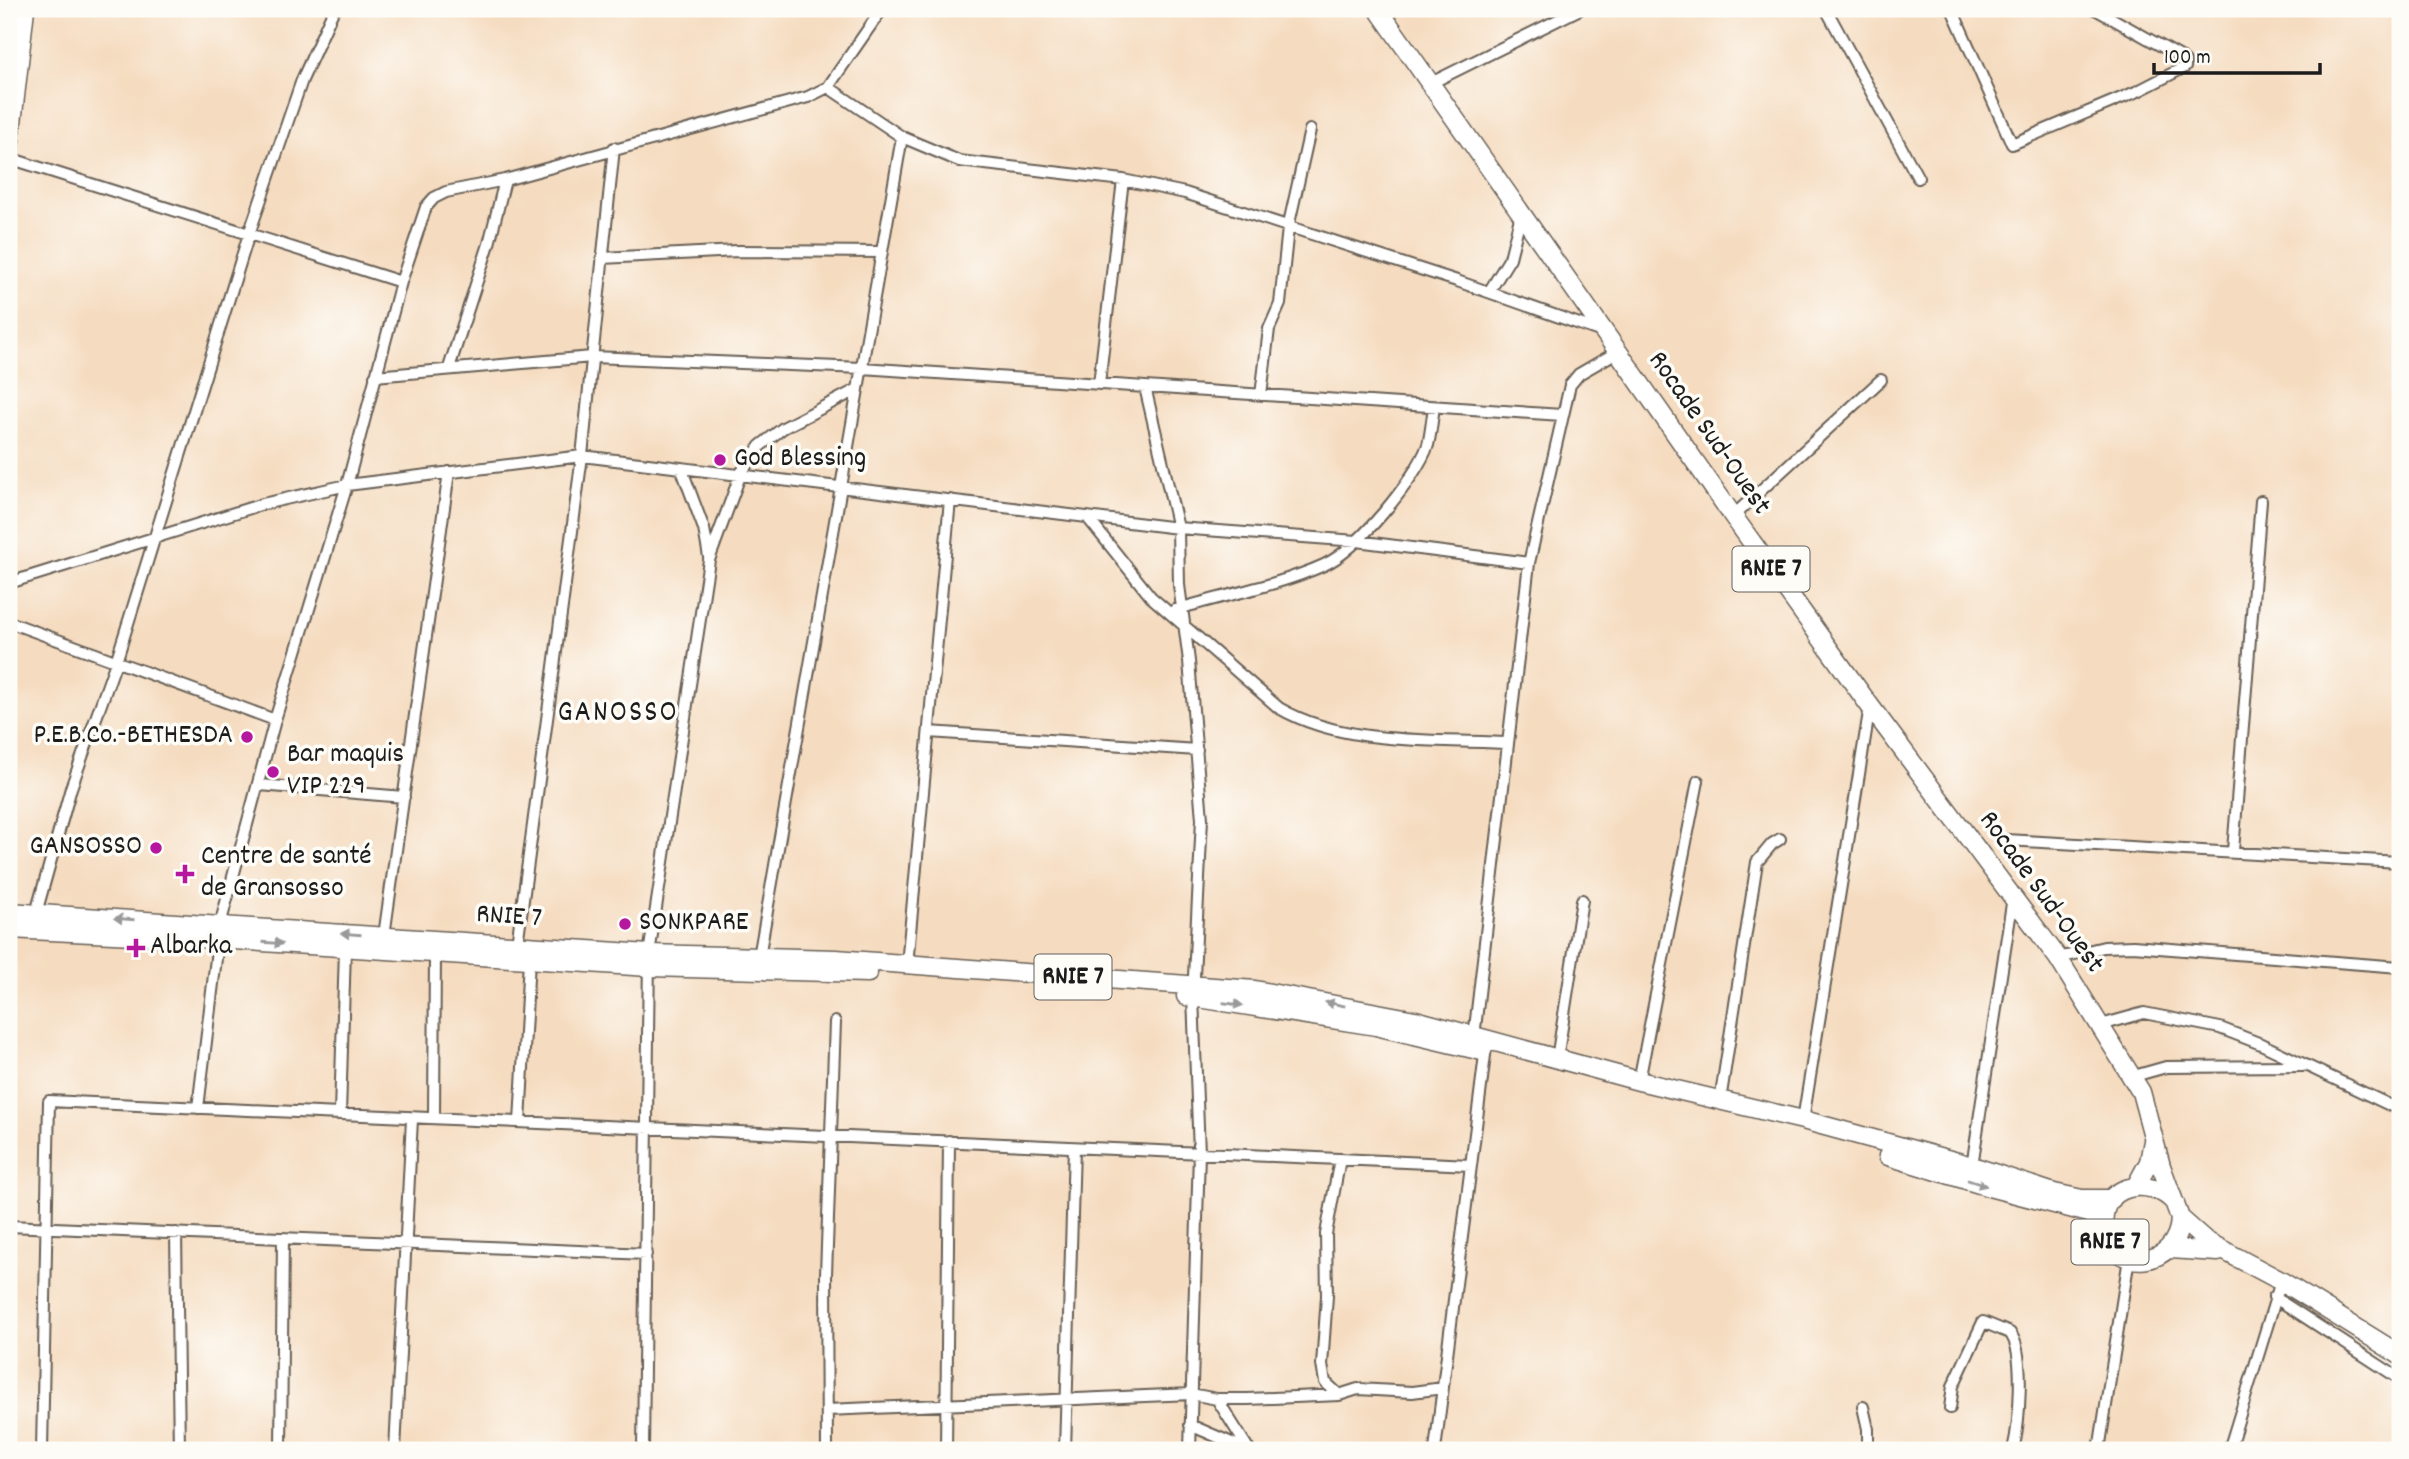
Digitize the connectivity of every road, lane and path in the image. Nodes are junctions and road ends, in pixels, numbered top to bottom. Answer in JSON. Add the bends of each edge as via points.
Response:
{"nodes":[{"id":1,"x":26,"y":9,"type":"edge"},
{"id":2,"x":334,"y":9,"type":"edge"},
{"id":3,"x":882,"y":9,"type":"edge"},
{"id":4,"x":1378,"y":9,"type":"edge"},
{"id":5,"x":1580,"y":9,"type":"edge"},
{"id":6,"x":1826,"y":9,"type":"edge"},
{"id":7,"x":1952,"y":9,"type":"edge"},
{"id":8,"x":2095,"y":9,"type":"edge"},
{"id":9,"x":1429,"y":84,"type":"junction"},
{"id":10,"x":828,"y":87,"type":"junction"},
{"id":11,"x":1310,"y":130,"type":"dead end"},
{"id":12,"x":902,"y":137,"type":"junction"},
{"id":13,"x":614,"y":148,"type":"junction"},
{"id":14,"x":9,"y":159,"type":"edge"},
{"id":15,"x":1918,"y":178,"type":"dead end"},
{"id":16,"x":505,"y":180,"type":"junction"},
{"id":17,"x":1124,"y":180,"type":"junction"},
{"id":18,"x":1521,"y":214,"type":"junction"},
{"id":19,"x":1288,"y":228,"type":"junction"},
{"id":20,"x":249,"y":234,"type":"junction"},
{"id":21,"x":882,"y":252,"type":"junction"},
{"id":22,"x":602,"y":258,"type":"junction"},
{"id":23,"x":401,"y":282,"type":"junction"},
{"id":24,"x":1489,"y":292,"type":"junction"},
{"id":25,"x":1606,"y":334,"type":"junction"},
{"id":26,"x":1617,"y":352,"type":"junction"},
{"id":27,"x":592,"y":357,"type":"junction"},
{"id":28,"x":449,"y":368,"type":"junction"},
{"id":29,"x":862,"y":368,"type":"junction"},
{"id":30,"x":375,"y":376,"type":"junction"},
{"id":31,"x":1881,"y":380,"type":"dead end"},
{"id":32,"x":1099,"y":384,"type":"junction"},
{"id":33,"x":1145,"y":387,"type":"junction"},
{"id":34,"x":858,"y":389,"type":"junction"},
{"id":35,"x":1261,"y":395,"type":"junction"},
{"id":36,"x":1434,"y":407,"type":"junction"},
{"id":37,"x":1562,"y":415,"type":"junction"},
{"id":38,"x":582,"y":456,"type":"junction"},
{"id":39,"x":682,"y":470,"type":"junction"},
{"id":40,"x":449,"y":472,"type":"junction"},
{"id":41,"x":741,"y":473,"type":"junction"},
{"id":42,"x":347,"y":485,"type":"junction"},
{"id":43,"x":841,"y":488,"type":"junction"},
{"id":44,"x":950,"y":500,"type":"junction"},
{"id":45,"x":2261,"y":500,"type":"dead end"},
{"id":46,"x":1732,"y":516,"type":"junction"},
{"id":47,"x":1087,"y":517,"type":"junction"},
{"id":48,"x":1178,"y":528,"type":"junction"},
{"id":49,"x":155,"y":536,"type":"junction"},
{"id":50,"x":1357,"y":541,"type":"junction"},
{"id":51,"x":709,"y":560,"type":"junction"},
{"id":52,"x":1529,"y":563,"type":"junction"},
{"id":53,"x":9,"y":583,"type":"edge"},
{"id":54,"x":1181,"y":608,"type":"junction"},
{"id":55,"x":1168,"y":612,"type":"junction"},
{"id":56,"x":9,"y":622,"type":"edge"},
{"id":57,"x":1184,"y":627,"type":"junction"},
{"id":58,"x":116,"y":662,"type":"junction"},
{"id":59,"x":1870,"y":706,"type":"junction"},
{"id":60,"x":275,"y":720,"type":"junction"},
{"id":61,"x":929,"y":732,"type":"junction"},
{"id":62,"x":1507,"y":743,"type":"junction"},
{"id":63,"x":1197,"y":750,"type":"junction"},
{"id":64,"x":1698,"y":781,"type":"dead end"},
{"id":65,"x":260,"y":785,"type":"junction"},
{"id":66,"x":404,"y":797,"type":"junction"},
{"id":67,"x":1780,"y":839,"type":"dead end"},
{"id":68,"x":2006,"y":840,"type":"dead end"},
{"id":69,"x":2233,"y":851,"type":"junction"},
{"id":70,"x":2400,"y":862,"type":"edge"},
{"id":71,"x":2013,"y":897,"type":"junction"},
{"id":72,"x":1582,"y":900,"type":"dead end"},
{"id":73,"x":9,"y":912,"type":"edge"},
{"id":74,"x":36,"y":913,"type":"junction"},
{"id":75,"x":9,"y":929,"type":"edge"},
{"id":76,"x":218,"y":932,"type":"junction"},
{"id":77,"x":384,"y":936,"type":"junction"},
{"id":78,"x":517,"y":945,"type":"junction"},
{"id":79,"x":345,"y":949,"type":"junction"},
{"id":80,"x":435,"y":952,"type":"junction"},
{"id":81,"x":759,"y":957,"type":"junction"},
{"id":82,"x":2058,"y":958,"type":"junction"},
{"id":83,"x":529,"y":960,"type":"junction"},
{"id":84,"x":649,"y":960,"type":"junction"},
{"id":85,"x":907,"y":965,"type":"junction"},
{"id":86,"x":2400,"y":967,"type":"edge"},
{"id":87,"x":1194,"y":991,"type":"junction"},
{"id":88,"x":835,"y":1021,"type":"dead end"},
{"id":89,"x":2101,"y":1025,"type":"junction"},
{"id":90,"x":1482,"y":1043,"type":"junction"},
{"id":91,"x":1557,"y":1059,"type":"junction"},
{"id":92,"x":2306,"y":1066,"type":"junction"},
{"id":93,"x":2134,"y":1076,"type":"junction"},
{"id":94,"x":1639,"y":1081,"type":"junction"},
{"id":95,"x":1720,"y":1101,"type":"junction"},
{"id":96,"x":198,"y":1108,"type":"junction"},
{"id":97,"x":2400,"y":1110,"type":"edge"},
{"id":98,"x":340,"y":1114,"type":"junction"},
{"id":99,"x":434,"y":1118,"type":"junction"},
{"id":100,"x":412,"y":1119,"type":"junction"},
{"id":101,"x":1803,"y":1120,"type":"junction"},
{"id":102,"x":520,"y":1122,"type":"junction"},
{"id":103,"x":647,"y":1128,"type":"junction"},
{"id":104,"x":2154,"y":1134,"type":"junction"},
{"id":105,"x":831,"y":1136,"type":"junction"},
{"id":106,"x":949,"y":1141,"type":"junction"},
{"id":107,"x":1074,"y":1148,"type":"junction"},
{"id":108,"x":1199,"y":1153,"type":"junction"},
{"id":109,"x":1340,"y":1159,"type":"junction"},
{"id":110,"x":1471,"y":1165,"type":"junction"},
{"id":111,"x":1972,"y":1166,"type":"junction"},
{"id":112,"x":2136,"y":1186,"type":"junction"},
{"id":113,"x":2112,"y":1199,"type":"junction"},
{"id":114,"x":2177,"y":1211,"type":"junction"},
{"id":115,"x":9,"y":1226,"type":"edge"},
{"id":116,"x":46,"y":1227,"type":"junction"},
{"id":117,"x":2104,"y":1228,"type":"junction"},
{"id":118,"x":176,"y":1233,"type":"junction"},
{"id":119,"x":283,"y":1238,"type":"junction"},
{"id":120,"x":405,"y":1243,"type":"junction"},
{"id":121,"x":2170,"y":1249,"type":"junction"},
{"id":122,"x":646,"y":1254,"type":"junction"},
{"id":123,"x":2239,"y":1257,"type":"junction"},
{"id":124,"x":2129,"y":1258,"type":"junction"},
{"id":125,"x":2277,"y":1289,"type":"junction"},
{"id":126,"x":2400,"y":1355,"type":"edge"},
{"id":127,"x":2400,"y":1379,"type":"edge"},
{"id":128,"x":1443,"y":1388,"type":"junction"},
{"id":129,"x":1191,"y":1394,"type":"junction"},
{"id":130,"x":1339,"y":1395,"type":"junction"},
{"id":131,"x":1066,"y":1399,"type":"junction"},
{"id":132,"x":1217,"y":1399,"type":"junction"},
{"id":133,"x":946,"y":1405,"type":"junction"},
{"id":134,"x":1863,"y":1408,"type":"dead end"},
{"id":135,"x":1950,"y":1408,"type":"dead end"},
{"id":136,"x":827,"y":1410,"type":"junction"},
{"id":137,"x":1190,"y":1425,"type":"junction"},
{"id":138,"x":179,"y":1449,"type":"edge"},
{"id":139,"x":42,"y":1450,"type":"edge"},
{"id":140,"x":204,"y":1450,"type":"edge"},
{"id":141,"x":281,"y":1450,"type":"edge"},
{"id":142,"x":395,"y":1450,"type":"edge"},
{"id":143,"x":643,"y":1450,"type":"edge"},
{"id":144,"x":827,"y":1450,"type":"edge"},
{"id":145,"x":946,"y":1450,"type":"edge"},
{"id":146,"x":1065,"y":1450,"type":"edge"},
{"id":147,"x":1190,"y":1450,"type":"edge"},
{"id":148,"x":1249,"y":1450,"type":"edge"},
{"id":149,"x":1435,"y":1450,"type":"edge"},
{"id":150,"x":1868,"y":1450,"type":"edge"},
{"id":151,"x":2013,"y":1450,"type":"edge"},
{"id":152,"x":2099,"y":1450,"type":"edge"},
{"id":153,"x":2229,"y":1450,"type":"edge"}],
"edges":[{"from":1,"to":14,"type":"street"},
{"from":2,"to":20,"type":"street","via":[[302,80]]},
{"from":3,"to":10,"type":"street"},
{"from":4,"to":9,"type":"main road","name":"Rocade Sud-Ouest","number":"RNIE 7"},
{"from":5,"to":9,"type":"street"},
{"from":6,"to":15,"type":"street"},
{"from":7,"to":8,"type":"street","via":[[2012,144],[2185,67],[2179,56]]},
{"from":9,"to":18,"type":"main road","name":"Rocade Sud-Ouest","number":"RNIE 7"},
{"from":10,"to":12,"type":"street"},
{"from":10,"to":13,"type":"street","via":[[778,106]]},
{"from":11,"to":19,"type":"street"},
{"from":12,"to":17,"type":"street","via":[[949,158],[982,166]]},
{"from":12,"to":21,"type":"street"},
{"from":13,"to":16,"type":"street"},
{"from":13,"to":22,"type":"street"},
{"from":14,"to":20,"type":"street"},
{"from":16,"to":23,"type":"street","via":[[434,198],[420,220]]},
{"from":16,"to":28,"type":"street"},
{"from":17,"to":19,"type":"street","via":[[1185,193]]},
{"from":17,"to":32,"type":"street"},
{"from":18,"to":24,"type":"street","via":[[1510,258]]},
{"from":18,"to":25,"type":"main road","name":"Rocade Sud-Ouest","number":"RNIE 7"},
{"from":19,"to":24,"type":"street"},
{"from":19,"to":35,"type":"street","via":[[1280,304],[1269,330]]},
{"from":20,"to":23,"type":"street"},
{"from":20,"to":49,"type":"street"},
{"from":21,"to":22,"type":"street","via":[[737,251]]},
{"from":21,"to":29,"type":"street"},
{"from":22,"to":27,"type":"street"},
{"from":23,"to":30,"type":"street"},
{"from":24,"to":25,"type":"street"},
{"from":25,"to":26,"type":"main road","name":"Rocade Sud-Ouest","number":"RNIE 7"},
{"from":26,"to":37,"type":"street","via":[[1579,374],[1565,396]]},
{"from":26,"to":46,"type":"main road","name":"Rocade Sud-Ouest","number":"RNIE 7"},
{"from":27,"to":28,"type":"street"},
{"from":27,"to":29,"type":"street"},
{"from":27,"to":38,"type":"street"},
{"from":28,"to":30,"type":"street"},
{"from":29,"to":32,"type":"street"},
{"from":29,"to":34,"type":"street"},
{"from":30,"to":42,"type":"street"},
{"from":31,"to":46,"type":"street"},
{"from":32,"to":33,"type":"street"},
{"from":33,"to":35,"type":"street"},
{"from":33,"to":48,"type":"street"},
{"from":34,"to":41,"type":"street","via":[[770,436]]},
{"from":34,"to":43,"type":"street"},
{"from":35,"to":36,"type":"street"},
{"from":36,"to":37,"type":"street"},
{"from":36,"to":50,"type":"street","via":[[1428,445],[1388,508]]},
{"from":37,"to":52,"type":"street"},
{"from":38,"to":39,"type":"street"},
{"from":38,"to":40,"type":"street"},
{"from":38,"to":78,"type":"street"},
{"from":39,"to":41,"type":"street"},
{"from":39,"to":51,"type":"street","via":[[704,529]]},
{"from":40,"to":42,"type":"street"},
{"from":40,"to":66,"type":"street"},
{"from":41,"to":43,"type":"street"},
{"from":41,"to":51,"type":"street"},
{"from":42,"to":49,"type":"street"},
{"from":42,"to":60,"type":"street"},
{"from":43,"to":44,"type":"street"},
{"from":43,"to":81,"type":"street"},
{"from":44,"to":47,"type":"street"},
{"from":44,"to":61,"type":"street"},
{"from":45,"to":69,"type":"street"},
{"from":46,"to":59,"type":"main road","name":"Rocade Sud-Ouest","number":"RNIE 7"},
{"from":47,"to":48,"type":"street"},
{"from":47,"to":55,"type":"street"},
{"from":48,"to":50,"type":"street"},
{"from":48,"to":54,"type":"street"},
{"from":49,"to":53,"type":"street"},
{"from":49,"to":58,"type":"street"},
{"from":50,"to":52,"type":"street"},
{"from":50,"to":54,"type":"street","via":[[1326,564]]},
{"from":51,"to":84,"type":"street"},
{"from":52,"to":62,"type":"street"},
{"from":54,"to":55,"type":"street"},
{"from":54,"to":57,"type":"street"},
{"from":55,"to":57,"type":"street"},
{"from":56,"to":58,"type":"street"},
{"from":57,"to":62,"type":"street","via":[[1279,708],[1305,721],[1372,734]]},
{"from":57,"to":63,"type":"street"},
{"from":58,"to":60,"type":"street"},
{"from":58,"to":74,"type":"street","via":[[71,788]]},
{"from":59,"to":71,"type":"main road","name":"Rocade Sud-Ouest","number":"RNIE 7"},
{"from":59,"to":101,"type":"street"},
{"from":60,"to":65,"type":"street"},
{"from":61,"to":63,"type":"street"},
{"from":61,"to":85,"type":"street"},
{"from":62,"to":90,"type":"street"},
{"from":63,"to":87,"type":"street","via":[[1202,819]]},
{"from":64,"to":94,"type":"street"},
{"from":65,"to":66,"type":"street"},
{"from":65,"to":76,"type":"street"},
{"from":66,"to":77,"type":"street"},
{"from":67,"to":95,"type":"street","via":[[1756,862]]},
{"from":68,"to":69,"type":"street"},
{"from":69,"to":70,"type":"street"},
{"from":71,"to":82,"type":"main road","name":"Rocade Sud-Ouest","number":"RNIE 7"},
{"from":71,"to":111,"type":"street"},
{"from":72,"to":91,"type":"street"},
{"from":73,"to":74,"type":"main road","name":"RNIE 7","number":"RNIE 7"},
{"from":76,"to":74,"type":"main road","name":"RNIE 7","number":"RNIE 7","one_way":true},
{"from":75,"to":76,"type":"main road","name":"RNIE 7","number":"RNIE 7"},
{"from":77,"to":76,"type":"main road","name":"RNIE 7","number":"RNIE 7","one_way":true},
{"from":76,"to":79,"type":"main road","name":"RNIE 7","number":"RNIE 7","one_way":true},
{"from":76,"to":96,"type":"street"},
{"from":77,"to":78,"type":"main road","name":"RNIE 7","number":"RNIE 7"},
{"from":78,"to":84,"type":"main road","name":"RNIE 7","number":"RNIE 7"},
{"from":79,"to":80,"type":"main road","name":"RNIE 7","number":"RNIE 7"},
{"from":79,"to":98,"type":"street"},
{"from":80,"to":83,"type":"main road","name":"RNIE 7","number":"RNIE 7"},
{"from":80,"to":99,"type":"street"},
{"from":81,"to":84,"type":"main road","name":"RNIE 7","number":"RNIE 7"},
{"from":81,"to":85,"type":"main road","name":"RNIE 7","number":"RNIE 7"},
{"from":82,"to":86,"type":"street","via":[[2104,947],[2133,946]]},
{"from":82,"to":89,"type":"main road","name":"Rocade Sud-Ouest","number":"RNIE 7"},
{"from":83,"to":84,"type":"main road","name":"RNIE 7","number":"RNIE 7"},
{"from":83,"to":102,"type":"street"},
{"from":84,"to":87,"type":"main road","name":"RNIE 7","number":"RNIE 7"},
{"from":84,"to":103,"type":"street"},
{"from":85,"to":87,"type":"main road","name":"RNIE 7","number":"RNIE 7"},
{"from":87,"to":90,"type":"main road","name":"RNIE 7","number":"RNIE 7","via":[[1255,990],[1332,1003],[1415,1020]]},
{"from":87,"to":108,"type":"street"},
{"from":88,"to":105,"type":"street"},
{"from":89,"to":92,"type":"street","via":[[2144,1013],[2162,1014],[2230,1032]]},
{"from":89,"to":93,"type":"main road","name":"Rocade Sud-Ouest","number":"RNIE 7"},
{"from":90,"to":91,"type":"main road","name":"RNIE 7","number":"RNIE 7"},
{"from":90,"to":110,"type":"street"},
{"from":90,"to":117,"type":"main road","name":"RNIE 7","number":"RNIE 7","one_way":true,"via":[[2089,1213]]},
{"from":91,"to":94,"type":"main road","name":"RNIE 7","number":"RNIE 7"},
{"from":92,"to":93,"type":"street","via":[[2166,1067]]},
{"from":92,"to":97,"type":"street"},
{"from":93,"to":104,"type":"main road","name":"Rocade Sud-Ouest","number":"RNIE 7"},
{"from":94,"to":95,"type":"main road","name":"RNIE 7","number":"RNIE 7"},
{"from":95,"to":101,"type":"main road","name":"RNIE 7","number":"RNIE 7"},
{"from":96,"to":98,"type":"street"},
{"from":96,"to":116,"type":"street","via":[[49,1101]]},
{"from":98,"to":100,"type":"street"},
{"from":99,"to":100,"type":"street"},
{"from":99,"to":102,"type":"street"},
{"from":100,"to":120,"type":"street"},
{"from":101,"to":111,"type":"main road","name":"RNIE 7","number":"RNIE 7"},
{"from":102,"to":103,"type":"street"},
{"from":103,"to":105,"type":"street"},
{"from":103,"to":122,"type":"street"},
{"from":104,"to":112,"type":"main road","via":[[2149,1161]]},
{"from":104,"to":114,"type":"main road","name":"Rocade Sud-Ouest"},
{"from":105,"to":106,"type":"street"},
{"from":105,"to":136,"type":"street"},
{"from":106,"to":107,"type":"street"},
{"from":106,"to":133,"type":"street"},
{"from":107,"to":108,"type":"street"},
{"from":107,"to":131,"type":"street"},
{"from":108,"to":109,"type":"street"},
{"from":108,"to":129,"type":"street"},
{"from":109,"to":110,"type":"street"},
{"from":109,"to":130,"type":"street","via":[[1326,1234],[1322,1365],[1325,1382]]},
{"from":110,"to":128,"type":"street"},
{"from":111,"to":113,"type":"main road","name":"RNIE 7","number":"RNIE 7","via":[[2072,1197]]},
{"from":112,"to":113,"type":"main road","number":"RNIE 7"},
{"from":112,"to":114,"type":"main road","number":"RNIE 7","via":[[2158,1188]]},
{"from":113,"to":117,"type":"main road","number":"RNIE 7"},
{"from":114,"to":121,"type":"main road","number":"RNIE 7","via":[[2179,1229]]},
{"from":114,"to":123,"type":"main road","number":"RNIE 7","via":[[2206,1241]]},
{"from":115,"to":116,"type":"street"},
{"from":116,"to":118,"type":"street"},
{"from":116,"to":139,"type":"street"},
{"from":117,"to":124,"type":"main road","number":"RNIE 7","via":[[2115,1250]]},
{"from":118,"to":119,"type":"street"},
{"from":118,"to":138,"type":"street"},
{"from":119,"to":120,"type":"street"},
{"from":119,"to":141,"type":"street"},
{"from":120,"to":122,"type":"street"},
{"from":120,"to":142,"type":"street"},
{"from":121,"to":123,"type":"main road","number":"RNIE 7"},
{"from":121,"to":124,"type":"main road","number":"RNIE 7","via":[[2149,1260]]},
{"from":122,"to":143,"type":"street"},
{"from":123,"to":125,"type":"main road","number":"RNIE 7"},
{"from":124,"to":152,"type":"street"},
{"from":125,"to":126,"type":"main road","number":"RNIE 7"},
{"from":125,"to":127,"type":"street"},
{"from":125,"to":153,"type":"street"},
{"from":128,"to":130,"type":"street","via":[[1412,1392],[1358,1389]]},
{"from":128,"to":149,"type":"street"},
{"from":129,"to":131,"type":"street"},
{"from":129,"to":132,"type":"street"},
{"from":129,"to":137,"type":"street"},
{"from":130,"to":132,"type":"street"},
{"from":131,"to":133,"type":"street"},
{"from":131,"to":146,"type":"street"},
{"from":132,"to":148,"type":"street"},
{"from":133,"to":136,"type":"street"},
{"from":133,"to":145,"type":"street"},
{"from":134,"to":150,"type":"street"},
{"from":135,"to":151,"type":"street","via":[[1953,1386],[1983,1322],[2010,1333],[2020,1393]]},
{"from":136,"to":144,"type":"street"},
{"from":137,"to":147,"type":"street"},
{"from":137,"to":148,"type":"street"},
{"from":138,"to":140,"type":"street"}]}
